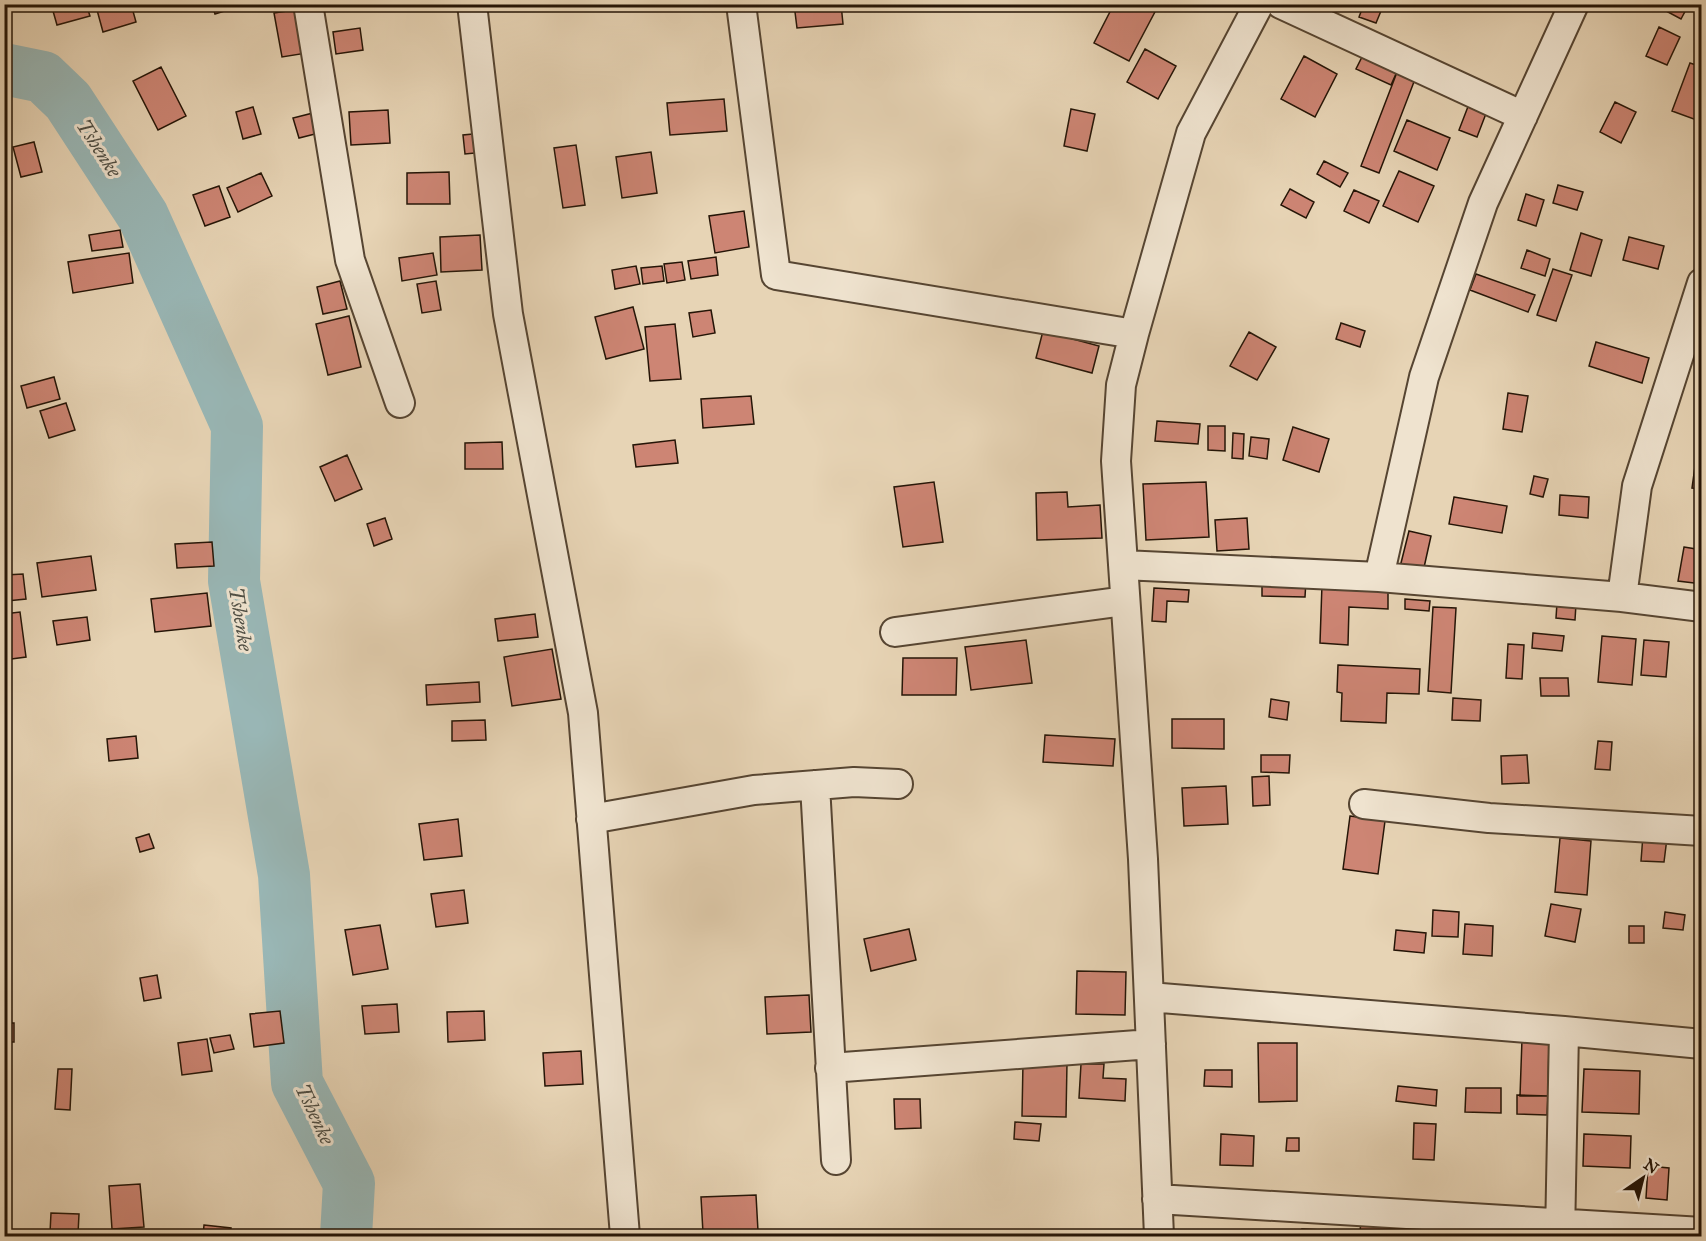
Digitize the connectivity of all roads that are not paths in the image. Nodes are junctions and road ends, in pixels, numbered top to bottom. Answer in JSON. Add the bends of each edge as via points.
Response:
{"nodes":[{"id":1,"x":308,"y":4,"type":"edge"},
{"id":2,"x":472,"y":4,"type":"edge"},
{"id":3,"x":741,"y":4,"type":"edge"},
{"id":4,"x":1259,"y":4,"type":"edge"},
{"id":5,"x":1281,"y":4,"type":"edge"},
{"id":6,"x":1574,"y":4,"type":"edge"},
{"id":7,"x":1523,"y":116,"type":"junction"},
{"id":8,"x":1701,"y":283,"type":"edge"},
{"id":9,"x":1134,"y":334,"type":"junction"},
{"id":10,"x":400,"y":403,"type":"dead end"},
{"id":11,"x":1123,"y":565,"type":"junction"},
{"id":12,"x":1379,"y":577,"type":"junction"},
{"id":13,"x":1622,"y":597,"type":"junction"},
{"id":14,"x":1125,"y":601,"type":"junction"},
{"id":15,"x":1701,"y":607,"type":"edge"},
{"id":16,"x":895,"y":632,"type":"dead end"},
{"id":17,"x":898,"y":784,"type":"dead end"},
{"id":18,"x":815,"y":785,"type":"junction"},
{"id":19,"x":1364,"y":804,"type":"dead end"},
{"id":20,"x":591,"y":819,"type":"junction"},
{"id":21,"x":1701,"y":831,"type":"edge"},
{"id":22,"x":1149,"y":997,"type":"junction"},
{"id":23,"x":1564,"y":1031,"type":"junction"},
{"id":24,"x":1151,"y":1044,"type":"junction"},
{"id":25,"x":1701,"y":1044,"type":"edge"},
{"id":26,"x":830,"y":1068,"type":"junction"},
{"id":27,"x":836,"y":1160,"type":"dead end"},
{"id":28,"x":1157,"y":1199,"type":"junction"},
{"id":29,"x":1560,"y":1229,"type":"edge"},
{"id":30,"x":1701,"y":1232,"type":"edge"},
{"id":31,"x":625,"y":1236,"type":"edge"},
{"id":32,"x":1159,"y":1236,"type":"edge"}],
"edges":[{"from":1,"to":10,"type":"street","via":[[350,260]]},
{"from":2,"to":20,"type":"street","via":[[508,314],[583,713]]},
{"from":3,"to":9,"type":"street","via":[[776,275]]},
{"from":4,"to":9,"type":"street","via":[[1191,133]]},
{"from":5,"to":7,"type":"street"},
{"from":6,"to":7,"type":"street"},
{"from":7,"to":12,"type":"street","via":[[1483,203],[1424,377]]},
{"from":8,"to":13,"type":"street","via":[[1637,486]]},
{"from":9,"to":11,"type":"street","via":[[1121,386],[1116,461]]},
{"from":11,"to":12,"type":"street"},
{"from":11,"to":14,"type":"street"},
{"from":12,"to":13,"type":"street"},
{"from":13,"to":15,"type":"street"},
{"from":14,"to":16,"type":"street"},
{"from":14,"to":22,"type":"street"},
{"from":17,"to":18,"type":"street"},
{"from":18,"to":20,"type":"street","via":[[754,790]]},
{"from":18,"to":26,"type":"street"},
{"from":19,"to":21,"type":"street","via":[[1489,818]]},
{"from":20,"to":31,"type":"street"},
{"from":22,"to":23,"type":"street"},
{"from":22,"to":24,"type":"street"},
{"from":23,"to":25,"type":"street"},
{"from":23,"to":29,"type":"street"},
{"from":24,"to":26,"type":"street"},
{"from":24,"to":28,"type":"street"},
{"from":26,"to":27,"type":"street"},
{"from":28,"to":29,"type":"street"},
{"from":28,"to":32,"type":"street"},
{"from":29,"to":30,"type":"street"}]}
